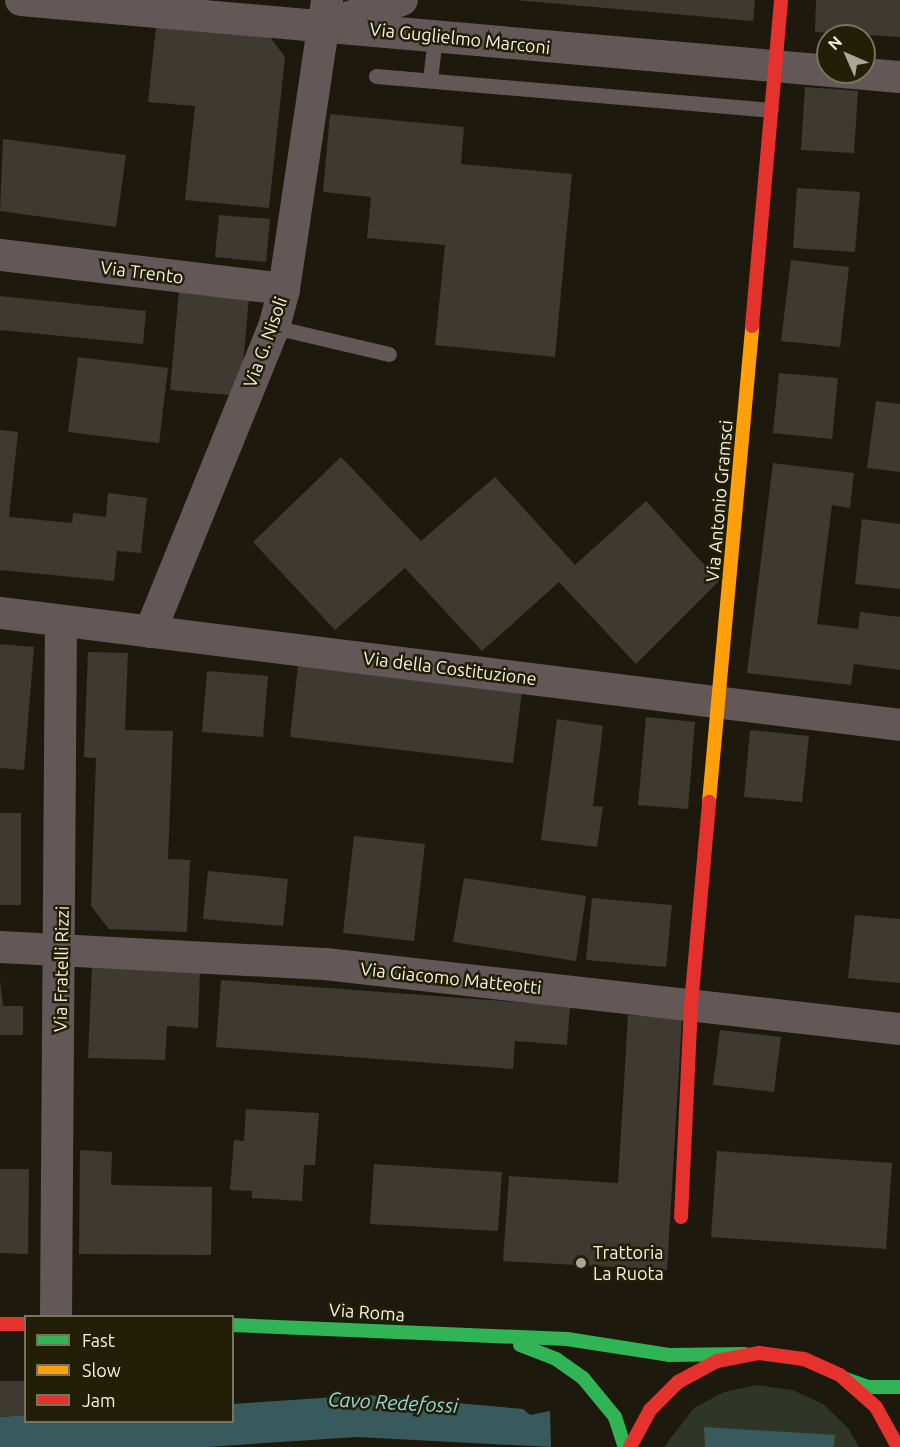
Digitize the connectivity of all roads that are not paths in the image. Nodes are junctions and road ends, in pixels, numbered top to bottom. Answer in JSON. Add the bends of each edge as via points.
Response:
{"nodes":[{"id":1,"x":21,"y":0,"type":"edge"},
{"id":2,"x":402,"y":0,"type":"edge"},
{"id":3,"x":781,"y":0,"type":"edge"},
{"id":4,"x":326,"y":12,"type":"edge"},
{"id":5,"x":435,"y":36,"type":"junction"},
{"id":6,"x":775,"y":69,"type":"junction"},
{"id":7,"x":376,"y":76,"type":"dead end"},
{"id":8,"x":900,"y":77,"type":"edge"},
{"id":9,"x":430,"y":80,"type":"junction"},
{"id":10,"x":771,"y":110,"type":"junction"},
{"id":11,"x":0,"y":255,"type":"edge"},
{"id":12,"x":284,"y":289,"type":"junction"},
{"id":13,"x":274,"y":327,"type":"junction"},
{"id":14,"x":389,"y":354,"type":"dead end"},
{"id":15,"x":0,"y":613,"type":"edge"},
{"id":16,"x":61,"y":621,"type":"junction"},
{"id":17,"x":150,"y":632,"type":"junction"},
{"id":18,"x":719,"y":702,"type":"junction"},
{"id":19,"x":900,"y":725,"type":"edge"},
{"id":20,"x":0,"y":946,"type":"edge"},
{"id":21,"x":61,"y":948,"type":"junction"},
{"id":22,"x":691,"y":1005,"type":"junction"},
{"id":23,"x":900,"y":1029,"type":"edge"},
{"id":24,"x":681,"y":1217,"type":"dead end"},
{"id":25,"x":56,"y":1315,"type":"edge"},
{"id":26,"x":0,"y":1324,"type":"edge"},
{"id":27,"x":24,"y":1324,"type":"edge"},
{"id":28,"x":234,"y":1325,"type":"edge"},
{"id":29,"x":498,"y":1339,"type":"junction"},
{"id":30,"x":745,"y":1354,"type":"junction"},
{"id":31,"x":846,"y":1380,"type":"junction"},
{"id":32,"x":900,"y":1387,"type":"edge"},
{"id":33,"x":625,"y":1447,"type":"edge"},
{"id":34,"x":630,"y":1447,"type":"edge"},
{"id":35,"x":898,"y":1447,"type":"edge"}],
"edges":[{"from":1,"to":4,"type":"street","name":"Via Guglielmo Marconi"},
{"from":2,"to":4,"type":"street"},
{"from":3,"to":6,"type":"street","name":"Via Antonio Gramsci"},
{"from":4,"to":5,"type":"street","name":"Via Guglielmo Marconi"},
{"from":4,"to":12,"type":"street","name":"Via G. Nisoli"},
{"from":5,"to":6,"type":"street","name":"Via Guglielmo Marconi"},
{"from":5,"to":9,"type":"lane"},
{"from":6,"to":8,"type":"street","name":"Via Guglielmo Marconi"},
{"from":6,"to":10,"type":"street","name":"Via Antonio Gramsci"},
{"from":7,"to":9,"type":"lane"},
{"from":9,"to":10,"type":"lane"},
{"from":10,"to":18,"type":"street","name":"Via Antonio Gramsci"},
{"from":11,"to":12,"type":"street","name":"Via Trento"},
{"from":12,"to":13,"type":"street","name":"Via G. Nisoli"},
{"from":13,"to":14,"type":"lane"},
{"from":13,"to":17,"type":"street","name":"Via G. Nisoli"},
{"from":15,"to":16,"type":"street","name":"Via della Costituzione"},
{"from":16,"to":17,"type":"street","name":"Via della Costituzione"},
{"from":16,"to":21,"type":"street","name":"Via Fratelli Rizzi"},
{"from":17,"to":18,"type":"street","name":"Via della Costituzione"},
{"from":18,"to":19,"type":"street","name":"Via della Costituzione"},
{"from":18,"to":22,"type":"street","name":"Via Antonio Gramsci"},
{"from":20,"to":21,"type":"street","name":"Via Giacomo Matteotti"},
{"from":21,"to":22,"type":"street","name":"Via Giacomo Matteotti","via":[[325,964]]},
{"from":21,"to":25,"type":"street","name":"Via Fratelli Rizzi"},
{"from":22,"to":23,"type":"street","name":"Via Giacomo Matteotti"},
{"from":22,"to":24,"type":"street","name":"Via Antonio Gramsci"},
{"from":26,"to":27,"type":"street"},
{"from":28,"to":29,"type":"street","name":"Via Roma"},
{"from":29,"to":30,"type":"street","name":"Via Roma","via":[[567,1339],[686,1357]]},
{"from":29,"to":33,"type":"street","name":"Via Roma","via":[[542,1352],[583,1378],[615,1417]]},
{"from":30,"to":31,"type":"street","via":[[798,1357]]},
{"from":30,"to":34,"type":"street","via":[[709,1364],[678,1382],[650,1410]]},
{"from":31,"to":32,"type":"street","via":[[868,1387]]},
{"from":31,"to":35,"type":"street","via":[[876,1407]]}]}
